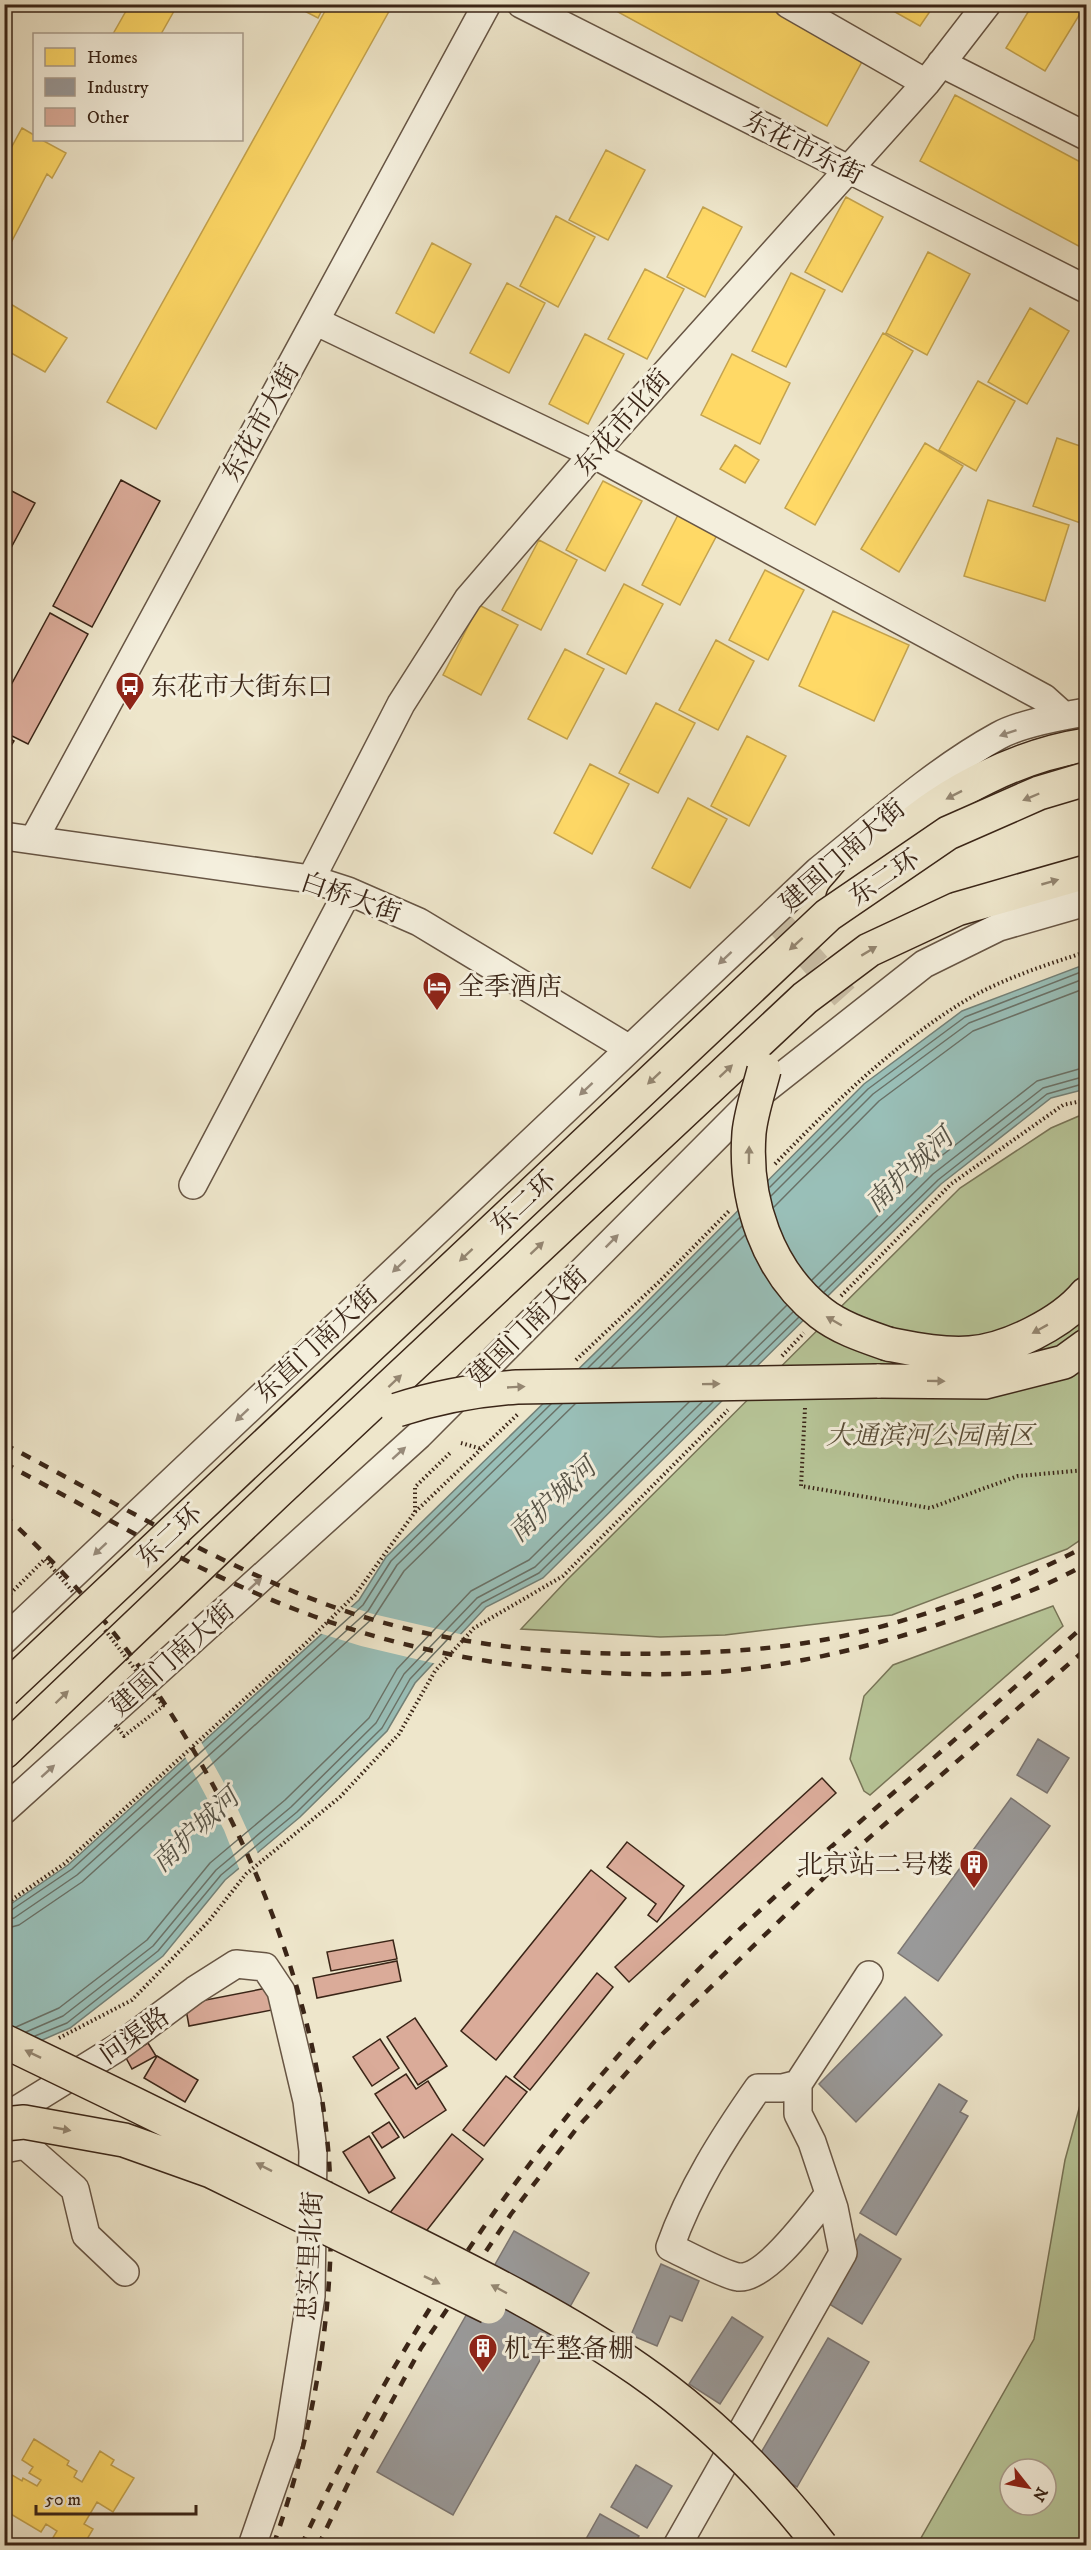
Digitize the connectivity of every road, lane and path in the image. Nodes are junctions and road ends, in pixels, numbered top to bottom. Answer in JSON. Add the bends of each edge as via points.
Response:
{"nodes":[{"id":1,"x":487,"y":4,"type":"edge"},
{"id":2,"x":521,"y":4,"type":"edge"},
{"id":3,"x":788,"y":4,"type":"edge"},
{"id":4,"x":987,"y":4,"type":"edge"},
{"id":5,"x":933,"y":73,"type":"junction"},
{"id":6,"x":1086,"y":136,"type":"edge"},
{"id":7,"x":846,"y":169,"type":"junction"},
{"id":8,"x":1086,"y":289,"type":"edge"},
{"id":9,"x":315,"y":321,"type":"junction"},
{"id":10,"x":593,"y":454,"type":"junction"},
{"id":11,"x":1075,"y":714,"type":"edge"},
{"id":12,"x":1086,"y":745,"type":"edge"},
{"id":13,"x":1086,"y":779,"type":"edge"},
{"id":14,"x":4,"y":836,"type":"edge"},
{"id":15,"x":34,"y":839,"type":"junction"},
{"id":16,"x":1086,"y":872,"type":"edge"},
{"id":17,"x":311,"y":879,"type":"junction"},
{"id":18,"x":348,"y":891,"type":"junction"},
{"id":19,"x":1086,"y":902,"type":"edge"},
{"id":20,"x":828,"y":915,"type":"junction"},
{"id":21,"x":805,"y":998,"type":"junction"},
{"id":22,"x":628,"y":1048,"type":"junction"},
{"id":23,"x":1086,"y":1100,"type":"edge"},
{"id":24,"x":193,"y":1185,"type":"dead end"},
{"id":25,"x":1086,"y":1294,"type":"edge"},
{"id":26,"x":834,"y":1303,"type":"dead end"},
{"id":27,"x":808,"y":1328,"type":"dead end"},
{"id":28,"x":1086,"y":1346,"type":"edge"},
{"id":29,"x":775,"y":1362,"type":"dead end"},
{"id":30,"x":805,"y":1402,"type":"dead end"},
{"id":31,"x":733,"y":1404,"type":"dead end"},
{"id":32,"x":461,"y":1443,"type":"dead end"},
{"id":33,"x":482,"y":1449,"type":"dead end"},
{"id":34,"x":450,"y":1453,"type":"dead end"},
{"id":35,"x":1086,"y":1470,"type":"edge"},
{"id":36,"x":276,"y":1493,"type":"junction"},
{"id":37,"x":416,"y":1512,"type":"dead end"},
{"id":38,"x":4,"y":1640,"type":"edge"},
{"id":39,"x":4,"y":1691,"type":"edge"},
{"id":40,"x":4,"y":1752,"type":"edge"},
{"id":41,"x":4,"y":1810,"type":"edge"},
{"id":42,"x":265,"y":1967,"type":"joint"},
{"id":43,"x":869,"y":1975,"type":"dead end"},
{"id":44,"x":4,"y":2041,"type":"edge"},
{"id":45,"x":48,"y":2042,"type":"dead end"},
{"id":46,"x":798,"y":2084,"type":"junction"},
{"id":47,"x":4,"y":2118,"type":"edge"},
{"id":48,"x":4,"y":2124,"type":"edge"},
{"id":49,"x":4,"y":2149,"type":"edge"},
{"id":50,"x":829,"y":2194,"type":"junction"},
{"id":51,"x":125,"y":2272,"type":"dead end"},
{"id":52,"x":252,"y":2546,"type":"edge"},
{"id":53,"x":678,"y":2546,"type":"edge"},
{"id":54,"x":795,"y":2546,"type":"edge"},
{"id":55,"x":821,"y":2546,"type":"edge"}],
"edges":[{"from":1,"to":9,"type":"street","name":"东花市大街"},
{"from":2,"to":7,"type":"street","name":"东花市东街"},
{"from":3,"to":5,"type":"street"},
{"from":4,"to":5,"type":"street","name":"东花市北街"},
{"from":5,"to":6,"type":"street"},
{"from":5,"to":7,"type":"street","name":"东花市北街"},
{"from":7,"to":8,"type":"street","name":"东花市东街"},
{"from":7,"to":10,"type":"street","name":"东花市北街"},
{"from":9,"to":10,"type":"street"},
{"from":9,"to":15,"type":"street","name":"东花市大街"},
{"from":10,"to":11,"type":"street"},
{"from":10,"to":17,"type":"street","name":"东花市北街","via":[[468,599],[401,704]]},
{"from":11,"to":22,"type":"street","name":"建国门南大街","one_way":true,"via":[[1000,735],[924,785],[818,871]]},
{"from":12,"to":20,"type":"highway","one_way":true,"bridge":true,"via":[[1061,749],[992,775],[938,802],[896,837]]},
{"from":13,"to":20,"type":"highway","name":"东二环","one_way":true,"bridge":true,"via":[[1039,793],[948,833]]},
{"from":14,"to":15,"type":"street","name":"白桥大街"},
{"from":15,"to":17,"type":"street","name":"白桥大街"},
{"from":21,"to":16,"type":"highway","name":"东二环","one_way":true,"via":[[869,950],[957,909]]},
{"from":17,"to":18,"type":"street","name":"白桥大街"},
{"from":18,"to":22,"type":"street","name":"白桥大街","via":[[419,922]]},
{"from":18,"to":24,"type":"street"},
{"from":41,"to":19,"type":"street","name":"建国门南大街","one_way":true,"via":[[419,1435],[758,1095],[924,964],[999,927]]},
{"from":20,"to":39,"type":"highway","name":"东二环","one_way":true,"bridge":true},
{"from":25,"to":21,"type":"highway","one_way":true,"bridge":true,"via":[[1053,1321],[1016,1342],[970,1353],[925,1351],[854,1332],[821,1313],[793,1285],[771,1252],[756,1216],[748,1174],[749,1131],[764,1070]]},
{"from":36,"to":21,"type":"highway","name":"东二环","one_way":true},
{"from":22,"to":38,"type":"street","name":"东直门南大街","one_way":true},
{"from":23,"to":26,"type":"path","via":[[1063,1105],[951,1184]]},
{"from":27,"to":29,"type":"path"},
{"from":36,"to":28,"type":"highway","one_way":true,"bridge":true,"via":[[397,1410],[436,1397],[507,1388],[986,1382],[1064,1362]]},
{"from":30,"to":35,"type":"path","via":[[801,1486],[930,1508],[1018,1476]]},
{"from":31,"to":45,"type":"path","via":[[563,1576],[474,1628],[435,1671],[399,1734],[340,1797],[246,1874],[208,1922],[132,2000]]},
{"from":32,"to":33,"type":"path"},
{"from":34,"to":37,"type":"path","via":[[416,1487]]},
{"from":40,"to":36,"type":"highway","name":"东二环","one_way":true},
{"from":42,"to":47,"type":"street","name":"问渠路","via":[[236,1964],[117,2048]]},
{"from":42,"to":52,"type":"street","name":"忠实里北街","via":[[281,1991],[307,2101],[313,2151],[310,2296],[288,2442]]},
{"from":43,"to":46,"type":"street"},
{"from":55,"to":44,"type":"highway","one_way":true,"bridge":true,"via":[[753,2467],[690,2409],[580,2332],[244,2157]]},
{"from":46,"to":50,"type":"street","via":[[798,2114]]},
{"from":46,"to":50,"type":"street","via":[[758,2088],[721,2141],[678,2223],[670,2247],[737,2277],[749,2276],[787,2247]]},
{"from":48,"to":54,"type":"highway","one_way":true,"bridge":true,"via":[[24,2122],[124,2140],[210,2171],[569,2348],[699,2442],[755,2496]]},
{"from":49,"to":51,"type":"street","via":[[25,2145],[75,2189],[86,2235]]},
{"from":50,"to":53,"type":"street","via":[[843,2253]]}]}
